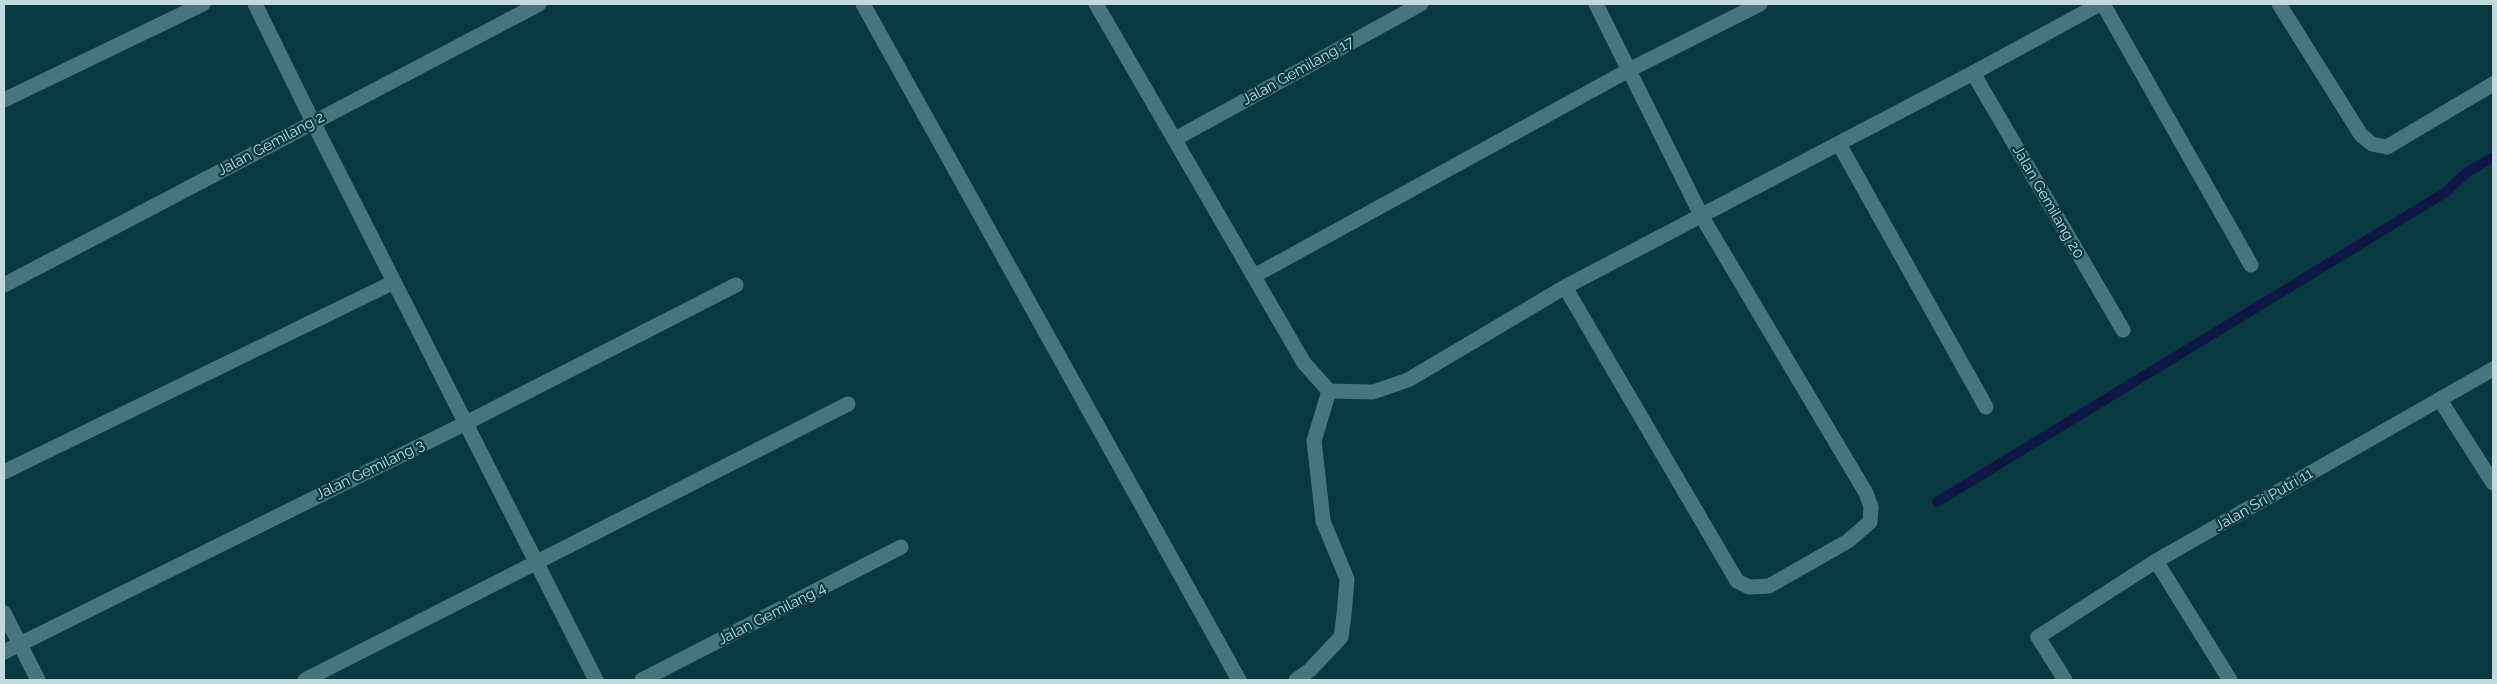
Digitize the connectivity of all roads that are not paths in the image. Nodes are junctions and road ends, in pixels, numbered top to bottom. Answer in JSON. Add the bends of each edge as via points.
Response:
{"nodes":[{"id":1,"x":203,"y":4,"type":"edge"},
{"id":2,"x":255,"y":4,"type":"edge"},
{"id":3,"x":539,"y":4,"type":"edge"},
{"id":4,"x":863,"y":4,"type":"edge"},
{"id":5,"x":1096,"y":4,"type":"edge"},
{"id":6,"x":1421,"y":4,"type":"edge"},
{"id":7,"x":1596,"y":4,"type":"edge"},
{"id":8,"x":1760,"y":4,"type":"edge"},
{"id":9,"x":2101,"y":4,"type":"edge"},
{"id":10,"x":2279,"y":4,"type":"edge"},
{"id":11,"x":1629,"y":70,"type":"junction"},
{"id":12,"x":1973,"y":73,"type":"junction"},
{"id":13,"x":2493,"y":84,"type":"edge"},
{"id":14,"x":4,"y":100,"type":"edge"},
{"id":15,"x":314,"y":122,"type":"junction"},
{"id":16,"x":1175,"y":139,"type":"junction"},
{"id":17,"x":1839,"y":144,"type":"junction"},
{"id":18,"x":1702,"y":217,"type":"junction"},
{"id":19,"x":2251,"y":265,"type":"dead end"},
{"id":20,"x":1254,"y":276,"type":"junction"},
{"id":21,"x":394,"y":282,"type":"junction"},
{"id":22,"x":4,"y":285,"type":"edge"},
{"id":23,"x":736,"y":285,"type":"dead end"},
{"id":24,"x":1565,"y":287,"type":"junction"},
{"id":25,"x":2123,"y":330,"type":"dead end"},
{"id":26,"x":2493,"y":369,"type":"edge"},
{"id":27,"x":1328,"y":391,"type":"junction"},
{"id":28,"x":2440,"y":400,"type":"junction"},
{"id":29,"x":848,"y":404,"type":"dead end"},
{"id":30,"x":1986,"y":407,"type":"dead end"},
{"id":31,"x":466,"y":423,"type":"junction"},
{"id":32,"x":4,"y":472,"type":"edge"},
{"id":33,"x":2493,"y":483,"type":"edge"},
{"id":34,"x":902,"y":547,"type":"dead end"},
{"id":35,"x":2156,"y":561,"type":"junction"},
{"id":36,"x":537,"y":564,"type":"junction"},
{"id":37,"x":4,"y":613,"type":"edge"},
{"id":38,"x":19,"y":644,"type":"junction"},
{"id":39,"x":4,"y":652,"type":"edge"},
{"id":40,"x":38,"y":680,"type":"edge"},
{"id":41,"x":305,"y":680,"type":"edge"},
{"id":42,"x":596,"y":680,"type":"edge"},
{"id":43,"x":642,"y":680,"type":"edge"},
{"id":44,"x":1238,"y":680,"type":"edge"},
{"id":45,"x":1296,"y":680,"type":"edge"},
{"id":46,"x":2065,"y":680,"type":"edge"},
{"id":47,"x":2230,"y":680,"type":"edge"}],
"edges":[{"from":1,"to":14,"type":"street"},
{"from":2,"to":15,"type":"street"},
{"from":3,"to":15,"type":"street","name":"Jalan Gemilang 2"},
{"from":4,"to":44,"type":"street"},
{"from":5,"to":16,"type":"street"},
{"from":6,"to":16,"type":"street","name":"Jalan Gemilang 17"},
{"from":7,"to":11,"type":"street"},
{"from":8,"to":11,"type":"street"},
{"from":9,"to":12,"type":"street"},
{"from":9,"to":19,"type":"street"},
{"from":10,"to":13,"type":"street","via":[[2361,135],[2372,144],[2387,148]]},
{"from":11,"to":18,"type":"street"},
{"from":11,"to":20,"type":"street"},
{"from":12,"to":17,"type":"street"},
{"from":12,"to":25,"type":"street","name":"Jalan Gemilang 20"},
{"from":15,"to":21,"type":"street"},
{"from":15,"to":22,"type":"street","name":"Jalan Gemilang 2"},
{"from":16,"to":20,"type":"street"},
{"from":17,"to":18,"type":"street"},
{"from":17,"to":30,"type":"street"},
{"from":18,"to":24,"type":"street"},
{"from":18,"to":24,"type":"street","via":[[1866,492],[1871,507],[1870,522],[1848,541],[1769,586],[1749,587],[1737,581]]},
{"from":20,"to":27,"type":"street","via":[[1304,363]]},
{"from":21,"to":31,"type":"street"},
{"from":21,"to":32,"type":"street"},
{"from":23,"to":31,"type":"street","name":"Jalan Gemilang 3"},
{"from":24,"to":27,"type":"street","via":[[1408,380],[1373,392]]},
{"from":26,"to":28,"type":"street","name":"Jalan Sri Putri 11"},
{"from":27,"to":45,"type":"street","via":[[1314,441],[1323,521],[1347,579],[1344,614],[1341,637]]},
{"from":28,"to":33,"type":"street"},
{"from":28,"to":35,"type":"street","name":"Jalan Sri Putri 11"},
{"from":29,"to":36,"type":"street"},
{"from":31,"to":36,"type":"street"},
{"from":31,"to":38,"type":"street","name":"Jalan Gemilang 3"},
{"from":34,"to":43,"type":"street","name":"Jalan Gemilang 4"},
{"from":35,"to":46,"type":"street","name":"Jalan Sri Putri 11","via":[[2038,637]]},
{"from":35,"to":47,"type":"street"},
{"from":36,"to":41,"type":"street"},
{"from":36,"to":42,"type":"street"},
{"from":37,"to":38,"type":"street"},
{"from":38,"to":39,"type":"street","name":"Jalan Gemilang 3"},
{"from":38,"to":40,"type":"street"}]}
